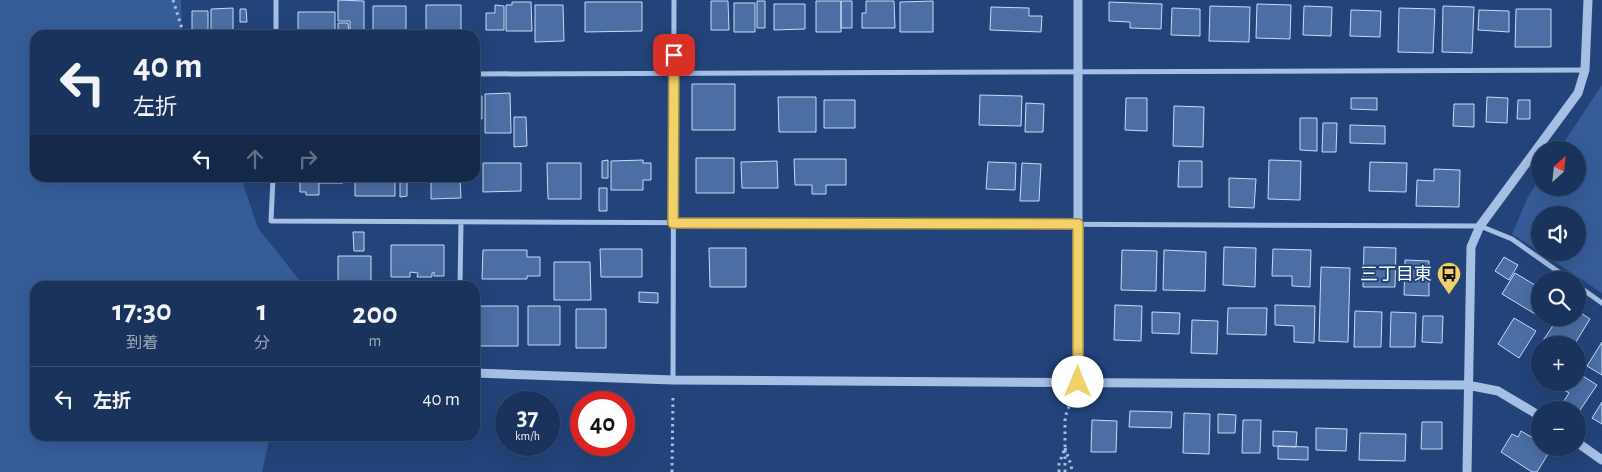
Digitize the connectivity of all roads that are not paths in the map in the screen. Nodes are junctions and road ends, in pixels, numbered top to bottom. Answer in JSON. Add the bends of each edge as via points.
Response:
{"nodes":[{"id":1,"x":276,"y":0,"type":"edge"},
{"id":2,"x":674,"y":0,"type":"edge"},
{"id":3,"x":1078,"y":0,"type":"edge"},
{"id":4,"x":1588,"y":0,"type":"edge"},
{"id":5,"x":276,"y":30,"type":"edge"},
{"id":6,"x":1586,"y":70,"type":"junction"},
{"id":7,"x":1078,"y":72,"type":"junction"},
{"id":8,"x":480,"y":74,"type":"edge"},
{"id":9,"x":674,"y":74,"type":"junction"},
{"id":10,"x":272,"y":182,"type":"edge"},
{"id":11,"x":461,"y":222,"type":"junction"},
{"id":12,"x":673,"y":223,"type":"junction"},
{"id":13,"x":1078,"y":224,"type":"junction"},
{"id":14,"x":1480,"y":226,"type":"junction"},
{"id":15,"x":1557,"y":271,"type":"edge"},
{"id":16,"x":460,"y":281,"type":"edge"},
{"id":17,"x":1586,"y":292,"type":"edge"},
{"id":18,"x":1602,"y":303,"type":"edge"},
{"id":19,"x":480,"y":374,"type":"edge"},
{"id":20,"x":673,"y":380,"type":"junction"},
{"id":21,"x":1078,"y":382,"type":"junction"},
{"id":22,"x":1468,"y":385,"type":"junction"},
{"id":23,"x":1531,"y":410,"type":"edge"},
{"id":24,"x":1586,"y":449,"type":"edge"},
{"id":25,"x":1602,"y":460,"type":"edge"},
{"id":26,"x":1467,"y":472,"type":"edge"}],
"edges":[{"from":1,"to":5,"type":"street"},
{"from":2,"to":9,"type":"street"},
{"from":3,"to":7,"type":"street"},
{"from":4,"to":6,"type":"street"},
{"from":6,"to":7,"type":"street"},
{"from":6,"to":14,"type":"street","via":[[1578,93]]},
{"from":7,"to":9,"type":"street"},
{"from":7,"to":13,"type":"street"},
{"from":8,"to":9,"type":"street"},
{"from":9,"to":12,"type":"street"},
{"from":10,"to":11,"type":"street","via":[[271,221]]},
{"from":11,"to":12,"type":"street"},
{"from":11,"to":16,"type":"street"},
{"from":12,"to":13,"type":"street"},
{"from":12,"to":20,"type":"street"},
{"from":13,"to":14,"type":"street"},
{"from":13,"to":21,"type":"street"},
{"from":14,"to":15,"type":"street","via":[[1512,239]]},
{"from":14,"to":22,"type":"street","via":[[1471,248]]},
{"from":17,"to":18,"type":"street"},
{"from":19,"to":20,"type":"street"},
{"from":20,"to":21,"type":"street"},
{"from":21,"to":22,"type":"street"},
{"from":22,"to":23,"type":"street","via":[[1498,390]]},
{"from":22,"to":26,"type":"street"},
{"from":24,"to":25,"type":"street"}]}
